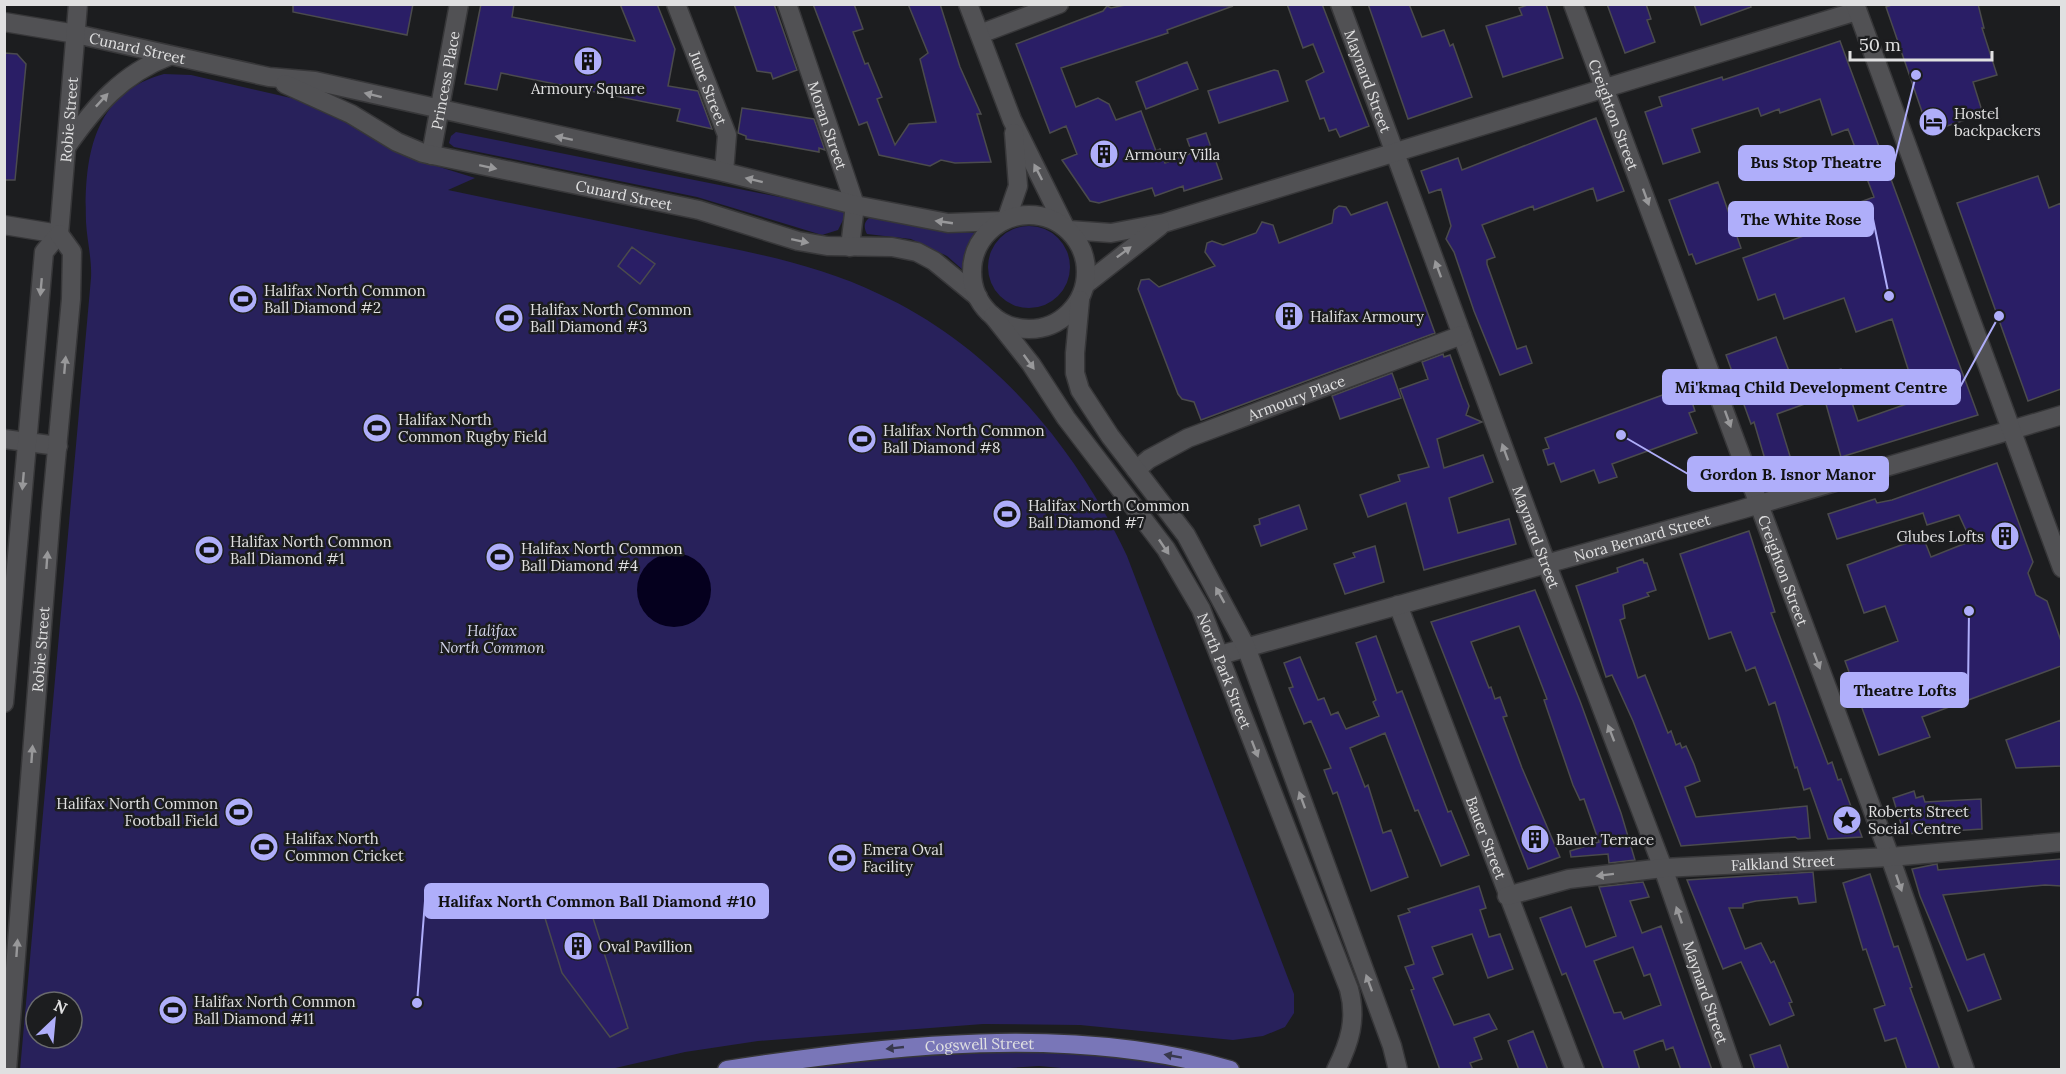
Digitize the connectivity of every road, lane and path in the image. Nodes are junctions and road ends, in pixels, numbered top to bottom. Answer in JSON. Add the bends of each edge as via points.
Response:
{"nodes":[{"id":1,"x":78,"y":4,"type":"edge"},
{"id":2,"x":459,"y":4,"type":"edge"},
{"id":3,"x":676,"y":4,"type":"edge"},
{"id":4,"x":787,"y":4,"type":"edge"},
{"id":5,"x":968,"y":4,"type":"edge"},
{"id":6,"x":1059,"y":4,"type":"edge"},
{"id":7,"x":1340,"y":4,"type":"edge"},
{"id":8,"x":1573,"y":4,"type":"edge"},
{"id":9,"x":1856,"y":8,"type":"edge"},
{"id":10,"x":4,"y":22,"type":"edge"},
{"id":11,"x":76,"y":34,"type":"junction"},
{"id":12,"x":980,"y":34,"type":"junction"},
{"id":13,"x":169,"y":56,"type":"junction"},
{"id":14,"x":269,"y":77,"type":"junction"},
{"id":15,"x":1605,"y":88,"type":"junction"},
{"id":16,"x":439,"y":110,"type":"junction"},
{"id":17,"x":1012,"y":120,"type":"junction"},
{"id":18,"x":66,"y":147,"type":"junction"},
{"id":19,"x":1396,"y":154,"type":"junction"},
{"id":20,"x":431,"y":155,"type":"junction"},
{"id":21,"x":724,"y":172,"type":"junction"},
{"id":22,"x":855,"y":205,"type":"junction"},
{"id":23,"x":1005,"y":219,"type":"junction"},
{"id":24,"x":1164,"y":224,"type":"junction"},
{"id":25,"x":4,"y":225,"type":"edge"},
{"id":26,"x":1066,"y":228,"type":"junction"},
{"id":27,"x":59,"y":234,"type":"junction"},
{"id":28,"x":850,"y":247,"type":"junction"},
{"id":29,"x":1083,"y":292,"type":"junction"},
{"id":30,"x":978,"y":297,"type":"junction"},
{"id":31,"x":993,"y":316,"type":"junction"},
{"id":32,"x":1462,"y":335,"type":"junction"},
{"id":33,"x":2061,"y":415,"type":"edge"},
{"id":34,"x":2010,"y":432,"type":"junction"},
{"id":35,"x":4,"y":439,"type":"edge"},
{"id":36,"x":27,"y":442,"type":"junction"},
{"id":37,"x":58,"y":446,"type":"junction"},
{"id":38,"x":1136,"y":470,"type":"junction"},
{"id":39,"x":1758,"y":505,"type":"junction"},
{"id":40,"x":1546,"y":563,"type":"junction"},
{"id":41,"x":2061,"y":568,"type":"edge"},
{"id":42,"x":1398,"y":604,"type":"junction"},
{"id":43,"x":1246,"y":647,"type":"junction"},
{"id":44,"x":1220,"y":655,"type":"junction"},
{"id":45,"x":6,"y":680,"type":"edge"},
{"id":46,"x":4,"y":703,"type":"edge"},
{"id":47,"x":2061,"y":842,"type":"edge"},
{"id":48,"x":1890,"y":857,"type":"junction"},
{"id":49,"x":1663,"y":868,"type":"junction"},
{"id":50,"x":1508,"y":896,"type":"junction"},
{"id":51,"x":8,"y":1070,"type":"edge"},
{"id":52,"x":727,"y":1070,"type":"edge"},
{"id":53,"x":1230,"y":1070,"type":"edge"},
{"id":54,"x":1336,"y":1070,"type":"edge"},
{"id":55,"x":1398,"y":1070,"type":"edge"},
{"id":56,"x":1575,"y":1070,"type":"edge"},
{"id":57,"x":1733,"y":1070,"type":"edge"},
{"id":58,"x":1965,"y":1070,"type":"edge"}],
"edges":[{"from":1,"to":11,"type":"street","name":"Robie Street"},
{"from":2,"to":16,"type":"street","name":"Princess Place"},
{"from":3,"to":21,"type":"street","name":"June Street","via":[[727,135]]},
{"from":4,"to":22,"type":"street","name":"Moran Street"},
{"from":5,"to":12,"type":"street"},
{"from":6,"to":12,"type":"street"},
{"from":7,"to":19,"type":"street","name":"Maynard Street"},
{"from":8,"to":15,"type":"street","name":"Creighton Street"},
{"from":9,"to":15,"type":"street"},
{"from":9,"to":34,"type":"street"},
{"from":10,"to":11,"type":"street","name":"Cunard Street"},
{"from":11,"to":13,"type":"street","name":"Cunard Street"},
{"from":11,"to":18,"type":"street","name":"Robie Street"},
{"from":12,"to":17,"type":"street"},
{"from":13,"to":14,"type":"street","name":"Cunard Street"},
{"from":18,"to":13,"type":"street","one_way":true,"via":[[104,97],[136,71]]},
{"from":16,"to":14,"type":"street","name":"Cunard Street","one_way":true,"via":[[315,81]]},
{"from":14,"to":20,"type":"street","name":"Cunard Street","via":[[314,95],[397,142]]},
{"from":15,"to":19,"type":"street"},
{"from":15,"to":39,"type":"street","name":"Creighton Street","one_way":true},
{"from":16,"to":20,"type":"street","name":"Princess Place"},
{"from":21,"to":16,"type":"street","name":"Cunard Street","one_way":true},
{"from":17,"to":23,"type":"street","via":[[1018,186]]},
{"from":26,"to":17,"type":"street","one_way":true},
{"from":18,"to":27,"type":"street","name":"Robie Street"},
{"from":19,"to":24,"type":"street"},
{"from":32,"to":19,"type":"street","name":"Maynard Street","one_way":true},
{"from":20,"to":28,"type":"street","name":"Cunard Street","one_way":true,"via":[[699,210],[798,240]]},
{"from":22,"to":21,"type":"street","name":"Cunard Street","one_way":true},
{"from":23,"to":22,"type":"street","name":"Cunard Street","one_way":true,"via":[[948,223]]},
{"from":22,"to":28,"type":"street","name":"Moran Street"},
{"from":23,"to":26,"type":"street","via":[[1027,214],[1046,216]]},
{"from":23,"to":30,"type":"street","via":[[990,229],[975,254],[972,276]]},
{"from":24,"to":26,"type":"street","via":[[1111,233]]},
{"from":29,"to":24,"type":"street","one_way":true},
{"from":25,"to":27,"type":"street"},
{"from":26,"to":29,"type":"street","via":[[1081,246],[1087,264]]},
{"from":27,"to":36,"type":"street","name":"Robie Street","one_way":true,"via":[[44,252]]},
{"from":37,"to":27,"type":"street","name":"Robie Street","one_way":true,"via":[[72,252]]},
{"from":28,"to":30,"type":"street","name":"Cunard Street","via":[[892,247],[917,252]]},
{"from":29,"to":31,"type":"street","via":[[1060,320],[1033,329],[1019,328]]},
{"from":29,"to":38,"type":"street","name":"North Park Street","via":[[1074,352],[1080,390]]},
{"from":30,"to":31,"type":"street"},
{"from":31,"to":44,"type":"street","name":"North Park Street","one_way":true,"via":[[1166,549],[1201,609]]},
{"from":32,"to":38,"type":"street","name":"Armoury Place","via":[[1188,438]]},
{"from":40,"to":32,"type":"street","name":"Maynard Street","one_way":true},
{"from":33,"to":34,"type":"street","name":"Nora Bernard Street"},
{"from":34,"to":39,"type":"street","name":"Nora Bernard Street"},
{"from":34,"to":41,"type":"street"},
{"from":35,"to":36,"type":"street"},
{"from":36,"to":37,"type":"street"},
{"from":36,"to":45,"type":"street","name":"Robie Street","one_way":true},
{"from":51,"to":37,"type":"street","name":"Robie Street","one_way":true},
{"from":43,"to":38,"type":"street","name":"North Park Street","one_way":true,"via":[[1186,535]]},
{"from":39,"to":40,"type":"street","name":"Nora Bernard Street"},
{"from":39,"to":48,"type":"street","name":"Creighton Street","one_way":true},
{"from":40,"to":42,"type":"street","name":"Nora Bernard Street"},
{"from":49,"to":40,"type":"street","name":"Maynard Street","one_way":true},
{"from":42,"to":43,"type":"street","name":"Nora Bernard Street"},
{"from":42,"to":50,"type":"street","name":"Bauer Street"},
{"from":43,"to":44,"type":"street","name":"Nora Bernard Street"},
{"from":55,"to":43,"type":"street","name":"North Park Street","one_way":true},
{"from":44,"to":54,"type":"street","name":"North Park Street","one_way":true,"via":[[1349,989],[1353,1025]]},
{"from":45,"to":46,"type":"street","name":"Robie Street"},
{"from":47,"to":48,"type":"street","name":"Falkland Street"},
{"from":48,"to":49,"type":"street","name":"Falkland Street"},
{"from":48,"to":58,"type":"street","name":"Creighton Street","one_way":true},
{"from":49,"to":50,"type":"street","name":"Falkland Street","one_way":true,"via":[[1569,879]]},
{"from":57,"to":49,"type":"street","name":"Maynard Street","one_way":true},
{"from":50,"to":56,"type":"street","name":"Bauer Street"},
{"from":53,"to":52,"type":"main road","name":"Cogswell Street","one_way":true,"via":[[1146,1052],[1032,1045],[912,1046]]}]}
